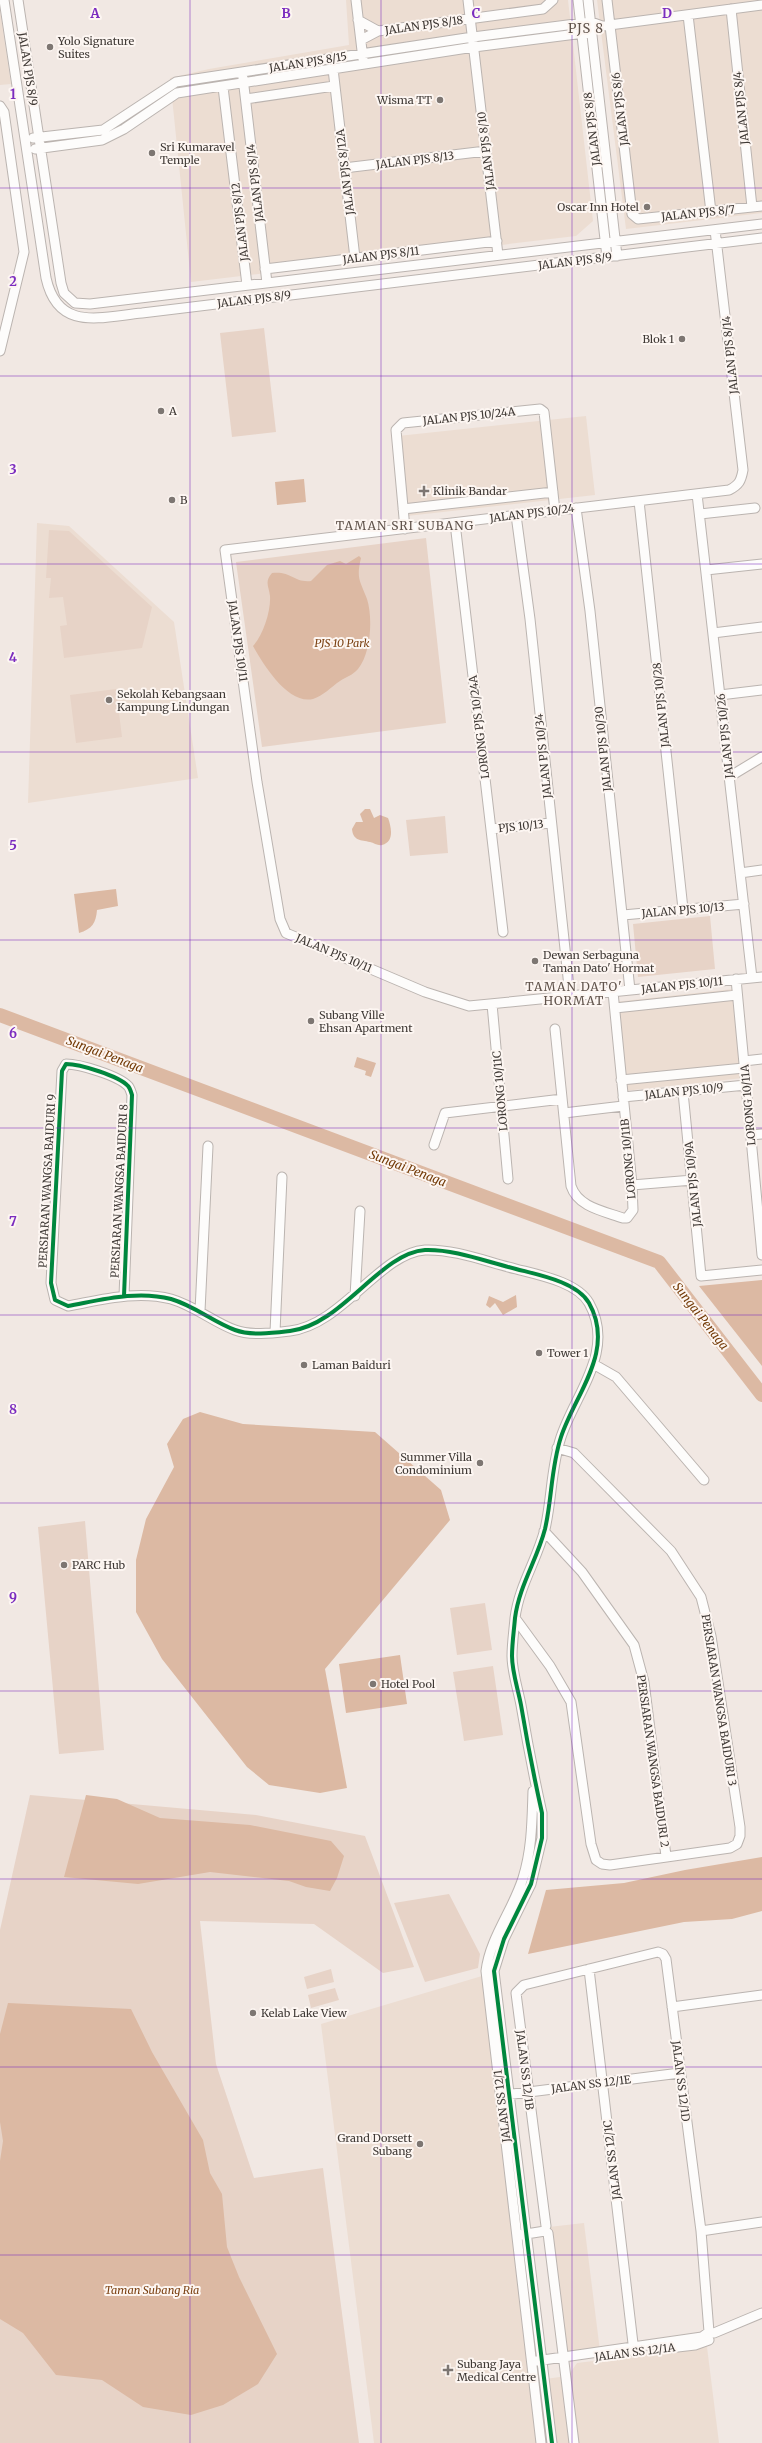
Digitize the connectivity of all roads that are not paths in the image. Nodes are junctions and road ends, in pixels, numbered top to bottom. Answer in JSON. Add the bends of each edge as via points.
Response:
{"nodes":[{"id":1,"x":4,"y":0,"type":"edge"},
{"id":2,"x":18,"y":0,"type":"edge"},
{"id":3,"x":356,"y":0,"type":"edge"},
{"id":4,"x":468,"y":0,"type":"edge"},
{"id":5,"x":553,"y":0,"type":"edge"},
{"id":6,"x":578,"y":0,"type":"edge"},
{"id":7,"x":588,"y":0,"type":"edge"},
{"id":8,"x":607,"y":0,"type":"edge"},
{"id":9,"x":762,"y":5,"type":"edge"},
{"id":10,"x":731,"y":9,"type":"junction"},
{"id":11,"x":688,"y":15,"type":"junction"},
{"id":12,"x":358,"y":20,"type":"junction"},
{"id":13,"x":467,"y":20,"type":"junction"},
{"id":14,"x":606,"y":25,"type":"junction"},
{"id":15,"x":591,"y":27,"type":"junction"},
{"id":16,"x":581,"y":28,"type":"junction"},
{"id":17,"x":378,"y":31,"type":"junction"},
{"id":18,"x":473,"y":36,"type":"junction"},
{"id":19,"x":361,"y":40,"type":"junction"},
{"id":20,"x":474,"y":47,"type":"junction"},
{"id":21,"x":362,"y":54,"type":"junction"},
{"id":22,"x":364,"y":64,"type":"junction"},
{"id":23,"x":332,"y":70,"type":"junction"},
{"id":24,"x":243,"y":72,"type":"junction"},
{"id":25,"x":244,"y":83,"type":"junction"},
{"id":26,"x":334,"y":86,"type":"junction"},
{"id":27,"x":223,"y":87,"type":"junction"},
{"id":28,"x":246,"y":99,"type":"junction"},
{"id":29,"x":0,"y":106,"type":"edge"},
{"id":30,"x":39,"y":138,"type":"junction"},
{"id":31,"x":26,"y":139,"type":"junction"},
{"id":32,"x":40,"y":148,"type":"junction"},
{"id":33,"x":28,"y":150,"type":"junction"},
{"id":34,"x":486,"y":151,"type":"junction"},
{"id":35,"x":344,"y":168,"type":"junction"},
{"id":36,"x":762,"y":206,"type":"edge"},
{"id":37,"x":752,"y":207,"type":"junction"},
{"id":38,"x":737,"y":209,"type":"junction"},
{"id":39,"x":711,"y":212,"type":"junction"},
{"id":40,"x":634,"y":218,"type":"joint"},
{"id":41,"x":762,"y":224,"type":"edge"},
{"id":42,"x":739,"y":227,"type":"junction"},
{"id":43,"x":715,"y":230,"type":"junction"},
{"id":44,"x":38,"y":231,"type":"junction"},
{"id":45,"x":22,"y":232,"type":"junction"},
{"id":46,"x":762,"y":238,"type":"edge"},
{"id":47,"x":497,"y":241,"type":"junction"},
{"id":48,"x":615,"y":241,"type":"junction"},
{"id":49,"x":605,"y":242,"type":"junction"},
{"id":50,"x":717,"y":244,"type":"junction"},
{"id":51,"x":498,"y":255,"type":"junction"},
{"id":52,"x":612,"y":257,"type":"junction"},
{"id":53,"x":355,"y":258,"type":"junction"},
{"id":54,"x":265,"y":269,"type":"junction"},
{"id":55,"x":267,"y":283,"type":"junction"},
{"id":56,"x":247,"y":285,"type":"junction"},
{"id":57,"x":182,"y":292,"type":"junction"},
{"id":58,"x":71,"y":301,"type":"junction"},
{"id":59,"x":184,"y":307,"type":"junction"},
{"id":60,"x":74,"y":316,"type":"junction"},
{"id":61,"x":0,"y":351,"type":"edge"},
{"id":62,"x":741,"y":481,"type":"joint"},
{"id":63,"x":553,"y":492,"type":"junction"},
{"id":64,"x":697,"y":494,"type":"junction"},
{"id":65,"x":639,"y":501,"type":"junction"},
{"id":66,"x":576,"y":508,"type":"junction"},
{"id":67,"x":755,"y":508,"type":"dead end"},
{"id":68,"x":403,"y":509,"type":"junction"},
{"id":69,"x":555,"y":511,"type":"junction"},
{"id":70,"x":700,"y":514,"type":"junction"},
{"id":71,"x":516,"y":515,"type":"junction"},
{"id":72,"x":455,"y":523,"type":"junction"},
{"id":73,"x":405,"y":529,"type":"junction"},
{"id":74,"x":225,"y":550,"type":"joint"},
{"id":75,"x":762,"y":564,"type":"edge"},
{"id":76,"x":706,"y":570,"type":"junction"},
{"id":77,"x":762,"y":627,"type":"edge"},
{"id":78,"x":713,"y":633,"type":"junction"},
{"id":79,"x":762,"y":690,"type":"edge"},
{"id":80,"x":720,"y":695,"type":"junction"},
{"id":81,"x":762,"y":757,"type":"edge"},
{"id":82,"x":729,"y":777,"type":"junction"},
{"id":83,"x":551,"y":823,"type":"junction"},
{"id":84,"x":491,"y":829,"type":"junction"},
{"id":85,"x":762,"y":870,"type":"edge"},
{"id":86,"x":740,"y":873,"type":"junction"},
{"id":87,"x":744,"y":904,"type":"junction"},
{"id":88,"x":683,"y":909,"type":"junction"},
{"id":89,"x":623,"y":915,"type":"junction"},
{"id":90,"x":503,"y":932,"type":"dead end"},
{"id":91,"x":762,"y":977,"type":"edge"},
{"id":92,"x":752,"y":978,"type":"junction"},
{"id":93,"x":736,"y":979,"type":"junction"},
{"id":94,"x":630,"y":990,"type":"junction"},
{"id":95,"x":613,"y":992,"type":"junction"},
{"id":96,"x":570,"y":996,"type":"junction"},
{"id":97,"x":737,"y":996,"type":"junction"},
{"id":98,"x":492,"y":1004,"type":"junction"},
{"id":99,"x":615,"y":1008,"type":"junction"},
{"id":100,"x":555,"y":1029,"type":"dead end"},
{"id":101,"x":762,"y":1058,"type":"edge"},
{"id":102,"x":66,"y":1064,"type":"joint"},
{"id":103,"x":744,"y":1064,"type":"junction"},
{"id":104,"x":621,"y":1080,"type":"junction"},
{"id":105,"x":746,"y":1085,"type":"junction"},
{"id":106,"x":683,"y":1092,"type":"junction"},
{"id":107,"x":562,"y":1099,"type":"junction"},
{"id":108,"x":623,"y":1102,"type":"junction"},
{"id":109,"x":501,"y":1106,"type":"junction"},
{"id":110,"x":564,"y":1113,"type":"junction"},
{"id":111,"x":762,"y":1134,"type":"edge"},
{"id":112,"x":751,"y":1135,"type":"junction"},
{"id":113,"x":434,"y":1144,"type":"dead end"},
{"id":114,"x":208,"y":1146,"type":"dead end"},
{"id":115,"x":282,"y":1177,"type":"dead end"},
{"id":116,"x":508,"y":1179,"type":"dead end"},
{"id":117,"x":693,"y":1180,"type":"junction"},
{"id":118,"x":632,"y":1186,"type":"junction"},
{"id":119,"x":360,"y":1211,"type":"dead end"},
{"id":120,"x":762,"y":1256,"type":"edge"},
{"id":121,"x":762,"y":1270,"type":"edge"},
{"id":122,"x":124,"y":1296,"type":"junction"},
{"id":123,"x":354,"y":1296,"type":"junction"},
{"id":124,"x":200,"y":1311,"type":"junction"},
{"id":125,"x":274,"y":1332,"type":"junction"},
{"id":126,"x":595,"y":1365,"type":"junction"},
{"id":127,"x":558,"y":1448,"type":"junction"},
{"id":128,"x":704,"y":1480,"type":"dead end"},
{"id":129,"x":544,"y":1531,"type":"junction"},
{"id":130,"x":515,"y":1618,"type":"junction"},
{"id":131,"x":666,"y":1856,"type":"junction"},
{"id":132,"x":589,"y":1969,"type":"junction"},
{"id":133,"x":762,"y":1995,"type":"edge"},
{"id":134,"x":672,"y":2007,"type":"junction"},
{"id":135,"x":680,"y":2073,"type":"junction"},
{"id":136,"x":603,"y":2083,"type":"junction"},
{"id":137,"x":528,"y":2092,"type":"junction"},
{"id":138,"x":506,"y":2095,"type":"junction"},
{"id":139,"x":762,"y":2222,"type":"edge"},
{"id":140,"x":546,"y":2226,"type":"dead end"},
{"id":141,"x":701,"y":2231,"type":"junction"},
{"id":142,"x":521,"y":2234,"type":"junction"},
{"id":143,"x":762,"y":2313,"type":"edge"},
{"id":144,"x":712,"y":2333,"type":"junction"},
{"id":145,"x":634,"y":2349,"type":"junction"},
{"id":146,"x":561,"y":2356,"type":"junction"},
{"id":147,"x":541,"y":2360,"type":"junction"},
{"id":148,"x":530,"y":2362,"type":"junction"},
{"id":149,"x":541,"y":2443,"type":"edge"},
{"id":150,"x":552,"y":2443,"type":"edge"},
{"id":151,"x":570,"y":2443,"type":"edge"},
{"id":152,"x":574,"y":2443,"type":"edge"}],
"edges":[{"from":1,"to":31,"type":"street","name":"JALAN PJS 8/9"},
{"from":2,"to":30,"type":"street","name":"JALAN PJS 8/9"},
{"from":3,"to":12,"type":"street"},
{"from":4,"to":13,"type":"street","name":"JALAN PJS 8/18"},
{"from":5,"to":13,"type":"street","name":"JALAN PJS 8/18","via":[[543,9]]},
{"from":6,"to":16,"type":"street","name":"JALAN PJS 8/8"},
{"from":7,"to":15,"type":"street","name":"JALAN PJS 8/8"},
{"from":8,"to":14,"type":"street","name":"JALAN PJS 8/6"},
{"from":9,"to":10,"type":"street"},
{"from":10,"to":11,"type":"street"},
{"from":10,"to":37,"type":"street","name":"JALAN PJS 8/4"},
{"from":11,"to":14,"type":"street"},
{"from":11,"to":39,"type":"street"},
{"from":12,"to":17,"type":"street","name":"JALAN PJS 8/18"},
{"from":12,"to":19,"type":"street"},
{"from":13,"to":17,"type":"street","name":"JALAN PJS 8/18"},
{"from":13,"to":18,"type":"street","name":"JALAN PJS 8/18"},
{"from":14,"to":15,"type":"street"},
{"from":14,"to":40,"type":"street","name":"JALAN PJS 8/6"},
{"from":15,"to":16,"type":"street","name":"JALAN PJS 8/15"},
{"from":15,"to":48,"type":"street","name":"JALAN PJS 8/8"},
{"from":16,"to":18,"type":"street","name":"JALAN PJS 8/15"},
{"from":16,"to":20,"type":"street","name":"JALAN PJS 8/15"},
{"from":16,"to":49,"type":"street","name":"JALAN PJS 8/8"},
{"from":17,"to":19,"type":"street","name":"JALAN PJS 8/18"},
{"from":18,"to":20,"type":"street","name":"JALAN PJS 8/18"},
{"from":18,"to":21,"type":"street","name":"JALAN PJS 8/15"},
{"from":19,"to":21,"type":"street"},
{"from":20,"to":22,"type":"street","name":"JALAN PJS 8/15"},
{"from":20,"to":34,"type":"street","name":"JALAN PJS 8/10"},
{"from":21,"to":22,"type":"street"},
{"from":21,"to":24,"type":"street","name":"JALAN PJS 8/15"},
{"from":22,"to":23,"type":"street","name":"JALAN PJS 8/15"},
{"from":23,"to":25,"type":"street","name":"JALAN PJS 8/15"},
{"from":23,"to":26,"type":"street","name":"JALAN PJS 8/12A"},
{"from":24,"to":25,"type":"street"},
{"from":24,"to":30,"type":"street","name":"JALAN PJS 8/15","via":[[176,82],[103,130]]},
{"from":25,"to":27,"type":"street","name":"JALAN PJS 8/15"},
{"from":25,"to":28,"type":"street","name":"JALAN PJS 8/14"},
{"from":26,"to":28,"type":"street"},
{"from":26,"to":35,"type":"street","name":"JALAN PJS 8/12A"},
{"from":27,"to":32,"type":"street","name":"JALAN PJS 8/15","via":[[177,93],[124,129],[102,140]]},
{"from":27,"to":56,"type":"street","name":"JALAN PJS 8/12"},
{"from":28,"to":54,"type":"street","name":"JALAN PJS 8/14"},
{"from":29,"to":45,"type":"street","via":[[4,112]]},
{"from":30,"to":31,"type":"street","name":"JALAN PJS 8/15"},
{"from":30,"to":32,"type":"street","name":"JALAN PJS 8/9"},
{"from":31,"to":33,"type":"street","name":"JALAN PJS 8/9"},
{"from":32,"to":33,"type":"street","name":"JALAN PJS 8/15"},
{"from":32,"to":58,"type":"street","name":"JALAN PJS 8/9","via":[[61,283],[64,293]]},
{"from":33,"to":44,"type":"street","name":"JALAN PJS 8/9"},
{"from":34,"to":35,"type":"street","name":"JALAN PJS 8/13"},
{"from":34,"to":47,"type":"street","name":"JALAN PJS 8/10"},
{"from":35,"to":53,"type":"street","name":"JALAN PJS 8/12A"},
{"from":36,"to":37,"type":"street","name":"JALAN PJS 8/7"},
{"from":37,"to":38,"type":"street","name":"JALAN PJS 8/7"},
{"from":38,"to":39,"type":"street","name":"JALAN PJS 8/7"},
{"from":38,"to":42,"type":"street"},
{"from":39,"to":40,"type":"street","name":"JALAN PJS 8/7"},
{"from":41,"to":42,"type":"street","name":"JALAN PJS 8/9"},
{"from":42,"to":43,"type":"street","name":"JALAN PJS 8/9"},
{"from":43,"to":48,"type":"street","name":"JALAN PJS 8/9"},
{"from":43,"to":50,"type":"street","name":"JALAN PJS 8/14"},
{"from":44,"to":45,"type":"street"},
{"from":44,"to":60,"type":"street","name":"JALAN PJS 8/9","via":[[49,291],[60,308]]},
{"from":45,"to":61,"type":"street","via":[[24,252]]},
{"from":46,"to":50,"type":"street","name":"JALAN PJS 8/9"},
{"from":47,"to":51,"type":"street","name":"JALAN PJS 8/10"},
{"from":47,"to":53,"type":"street","name":"JALAN PJS 8/11"},
{"from":48,"to":49,"type":"street","name":"JALAN PJS 8/9"},
{"from":48,"to":52,"type":"street","name":"JALAN PJS 8/8"},
{"from":49,"to":51,"type":"street","name":"JALAN PJS 8/9"},
{"from":49,"to":52,"type":"street","name":"JALAN PJS 8/8"},
{"from":50,"to":52,"type":"street","name":"JALAN PJS 8/9"},
{"from":50,"to":62,"type":"street","name":"JALAN PJS 8/14","via":[[743,470]]},
{"from":51,"to":55,"type":"street","name":"JALAN PJS 8/9"},
{"from":52,"to":59,"type":"street","name":"JALAN PJS 8/9"},
{"from":53,"to":54,"type":"street","name":"JALAN PJS 8/11"},
{"from":54,"to":55,"type":"street","name":"JALAN PJS 8/14"},
{"from":55,"to":56,"type":"street","name":"JALAN PJS 8/9"},
{"from":56,"to":57,"type":"street","name":"JALAN PJS 8/9"},
{"from":57,"to":58,"type":"street","name":"JALAN PJS 8/9","via":[[82,304]]},
{"from":57,"to":59,"type":"street"},
{"from":58,"to":60,"type":"street"},
{"from":59,"to":60,"type":"street","name":"JALAN PJS 8/9","via":[[92,318]]},
{"from":62,"to":64,"type":"street","name":"JALAN PJS 10/24","via":[[729,490]]},
{"from":63,"to":68,"type":"street"},
{"from":63,"to":68,"type":"street","name":"JALAN PJS 10/24A","via":[[544,412],[540,409],[402,423],[396,430]]},
{"from":63,"to":69,"type":"street","name":"JALAN PJS 10/24A"},
{"from":64,"to":65,"type":"street","name":"JALAN PJS 10/24"},
{"from":64,"to":70,"type":"street","name":"JALAN PJS 10/26"},
{"from":65,"to":66,"type":"street","name":"JALAN PJS 10/24"},
{"from":65,"to":88,"type":"street","name":"JALAN PJS 10/28"},
{"from":66,"to":69,"type":"street","name":"JALAN PJS 10/24"},
{"from":66,"to":89,"type":"street","name":"JALAN PJS 10/30","via":[[590,611]]},
{"from":67,"to":70,"type":"street"},
{"from":68,"to":73,"type":"street","name":"JALAN PJS 10/24A"},
{"from":69,"to":71,"type":"street","name":"JALAN PJS 10/24"},
{"from":70,"to":76,"type":"street","name":"JALAN PJS 10/26"},
{"from":71,"to":72,"type":"street","name":"JALAN PJS 10/24"},
{"from":71,"to":83,"type":"street","name":"JALAN PJS 10/34","via":[[530,619]]},
{"from":72,"to":73,"type":"street","name":"JALAN PJS 10/24"},
{"from":72,"to":84,"type":"street","name":"LORONG PJS 10/24A"},
{"from":73,"to":74,"type":"street","name":"JALAN PJS 10/24"},
{"from":74,"to":98,"type":"street","name":"JALAN PJS 10/11","via":[[257,782],[280,919],[286,933],[464,1005]]},
{"from":75,"to":76,"type":"street"},
{"from":76,"to":78,"type":"street","name":"JALAN PJS 10/26"},
{"from":77,"to":78,"type":"street"},
{"from":78,"to":80,"type":"street","name":"JALAN PJS 10/26"},
{"from":79,"to":80,"type":"street"},
{"from":80,"to":82,"type":"street","name":"JALAN PJS 10/26"},
{"from":81,"to":82,"type":"street"},
{"from":82,"to":86,"type":"street","name":"JALAN PJS 10/26"},
{"from":83,"to":84,"type":"street","name":"PJS 10/13"},
{"from":83,"to":96,"type":"street","name":"JALAN PJS 10/34"},
{"from":84,"to":90,"type":"street","name":"LORONG PJS 10/24A"},
{"from":85,"to":86,"type":"street"},
{"from":86,"to":87,"type":"street","name":"JALAN PJS 10/26"},
{"from":87,"to":88,"type":"street","name":"JALAN PJS 10/13"},
{"from":87,"to":92,"type":"street","name":"JALAN PJS 10/26"},
{"from":88,"to":89,"type":"street","name":"JALAN PJS 10/13"},
{"from":89,"to":94,"type":"street","name":"JALAN PJS 10/30"},
{"from":91,"to":92,"type":"street","name":"JALAN PJS 10/11"},
{"from":92,"to":93,"type":"street","name":"JALAN PJS 10/11"},
{"from":93,"to":94,"type":"street","name":"JALAN PJS 10/11"},
{"from":93,"to":97,"type":"street","name":"LORONG 10/11A"},
{"from":94,"to":95,"type":"street","name":"JALAN PJS 10/11"},
{"from":95,"to":96,"type":"street","name":"JALAN PJS 10/11"},
{"from":95,"to":99,"type":"street","name":"LORONG 10/11B"},
{"from":96,"to":98,"type":"street","name":"JALAN PJS 10/11"},
{"from":97,"to":99,"type":"street"},
{"from":97,"to":103,"type":"street","name":"LORONG 10/11A"},
{"from":98,"to":109,"type":"street","name":"LORONG 10/11C"},
{"from":99,"to":104,"type":"street","name":"LORONG 10/11B"},
{"from":100,"to":107,"type":"street","name":"LORONG 10/11B"},
{"from":101,"to":103,"type":"street"},
{"from":102,"to":122,"type":"street","name":"PERSIARAN WANGSA BAIDURI 8","via":[[88,1068],[129,1087],[132,1095]]},
{"from":102,"to":122,"type":"street","name":"PERSIARAN WANGSA BAIDURI 9","via":[[62,1071],[51,1283],[55,1300],[68,1306]]},
{"from":103,"to":104,"type":"street"},
{"from":103,"to":105,"type":"street","name":"LORONG 10/11A"},
{"from":104,"to":108,"type":"street","name":"LORONG 10/11B"},
{"from":105,"to":106,"type":"street","name":"JALAN PJS 10/9"},
{"from":105,"to":112,"type":"street","name":"LORONG 10/11A"},
{"from":106,"to":108,"type":"street","name":"JALAN PJS 10/9"},
{"from":106,"to":117,"type":"street","name":"JALAN PJS 10/9A"},
{"from":107,"to":109,"type":"street"},
{"from":107,"to":110,"type":"street","name":"LORONG 10/11B"},
{"from":108,"to":110,"type":"street","name":"JALAN PJS 10/9"},
{"from":108,"to":118,"type":"street","name":"LORONG 10/11B"},
{"from":109,"to":113,"type":"street","via":[[446,1114]]},
{"from":109,"to":116,"type":"street","name":"LORONG 10/11C"},
{"from":110,"to":118,"type":"street","name":"LORONG 10/11B","via":[[571,1186],[575,1196],[582,1203],[627,1218],[633,1210]]},
{"from":111,"to":112,"type":"street"},
{"from":112,"to":120,"type":"street","name":"LORONG 10/11A"},
{"from":114,"to":124,"type":"street"},
{"from":115,"to":125,"type":"street"},
{"from":117,"to":118,"type":"street"},
{"from":117,"to":121,"type":"street","name":"JALAN PJS 10/9A","via":[[701,1276]]},
{"from":119,"to":123,"type":"street"},
{"from":122,"to":124,"type":"street","via":[[166,1298]]},
{"from":123,"to":125,"type":"street","via":[[306,1327]]},
{"from":123,"to":126,"type":"street","via":[[392,1263],[423,1250],[451,1252],[526,1272],[568,1286],[584,1295],[594,1315],[597,1335]]},
{"from":124,"to":125,"type":"street","via":[[238,1331]]},
{"from":126,"to":127,"type":"street","name":"JALAN SS 12/1","via":[[562,1434]]},
{"from":126,"to":128,"type":"street","via":[[616,1377]]},
{"from":127,"to":129,"type":"street","name":"JALAN SS 12/1"},
{"from":127,"to":131,"type":"street","name":"PERSIARAN WANGSA BAIDURI 3","via":[[574,1453],[671,1551],[701,1597],[711,1636],[740,1836],[737,1844],[730,1848]]},
{"from":129,"to":130,"type":"street","name":"JALAN SS 12/1","via":[[521,1589]]},
{"from":129,"to":131,"type":"street","name":"PERSIARAN WANGSA BAIDURI 2","via":[[582,1572],[634,1645],[644,1682]]},
{"from":130,"to":131,"type":"street","name":"PERSIARAN WANGSA BAIDURI 3","via":[[550,1666],[571,1702],[591,1844],[596,1860],[610,1865]]},
{"from":130,"to":138,"type":"street","name":"JALAN SS 12/1","via":[[512,1657],[533,1775],[532,1838],[523,1879],[488,1955],[486,1971]]},
{"from":132,"to":134,"type":"street","name":"JALAN SS 12/1D","via":[[658,1952],[663,1954],[666,1959]]},
{"from":132,"to":136,"type":"street","name":"JALAN SS 12/1C"},
{"from":132,"to":137,"type":"street","name":"JALAN SS 12/1B","via":[[524,1985],[516,1992]]},
{"from":133,"to":134,"type":"street"},
{"from":134,"to":135,"type":"street","name":"JALAN SS 12/1D"},
{"from":135,"to":136,"type":"street","name":"JALAN SS 12/1E"},
{"from":135,"to":141,"type":"street","name":"JALAN SS 12/1D"},
{"from":136,"to":137,"type":"street","name":"JALAN SS 12/1E"},
{"from":136,"to":145,"type":"street","name":"JALAN SS 12/1C"},
{"from":137,"to":138,"type":"street","name":"JALAN SS 12/1E"},
{"from":137,"to":140,"type":"street","name":"JALAN SS 12/1B"},
{"from":138,"to":142,"type":"street","name":"JALAN SS 12/1"},
{"from":139,"to":141,"type":"street"},
{"from":141,"to":144,"type":"street","name":"JALAN SS 12/1D","via":[[707,2284],[711,2292]]},
{"from":142,"to":146,"type":"street","via":[[545,2231],[548,2233]]},
{"from":142,"to":147,"type":"street","name":"JALAN SS 12/1"},
{"from":142,"to":148,"type":"street","name":"JALAN SS 12/1"},
{"from":143,"to":144,"type":"street","name":"JALAN SS 12/1A"},
{"from":144,"to":145,"type":"street","name":"JALAN SS 12/1A"},
{"from":145,"to":146,"type":"street","name":"JALAN SS 12/1A"},
{"from":146,"to":147,"type":"street","name":"JALAN SS 12/1A"},
{"from":146,"to":151,"type":"street"},
{"from":146,"to":152,"type":"street"},
{"from":147,"to":148,"type":"street","name":"JALAN SS 12/1A"},
{"from":147,"to":150,"type":"street","name":"JALAN SS 12/1"},
{"from":148,"to":149,"type":"street","name":"JALAN SS 12/1"}]}
